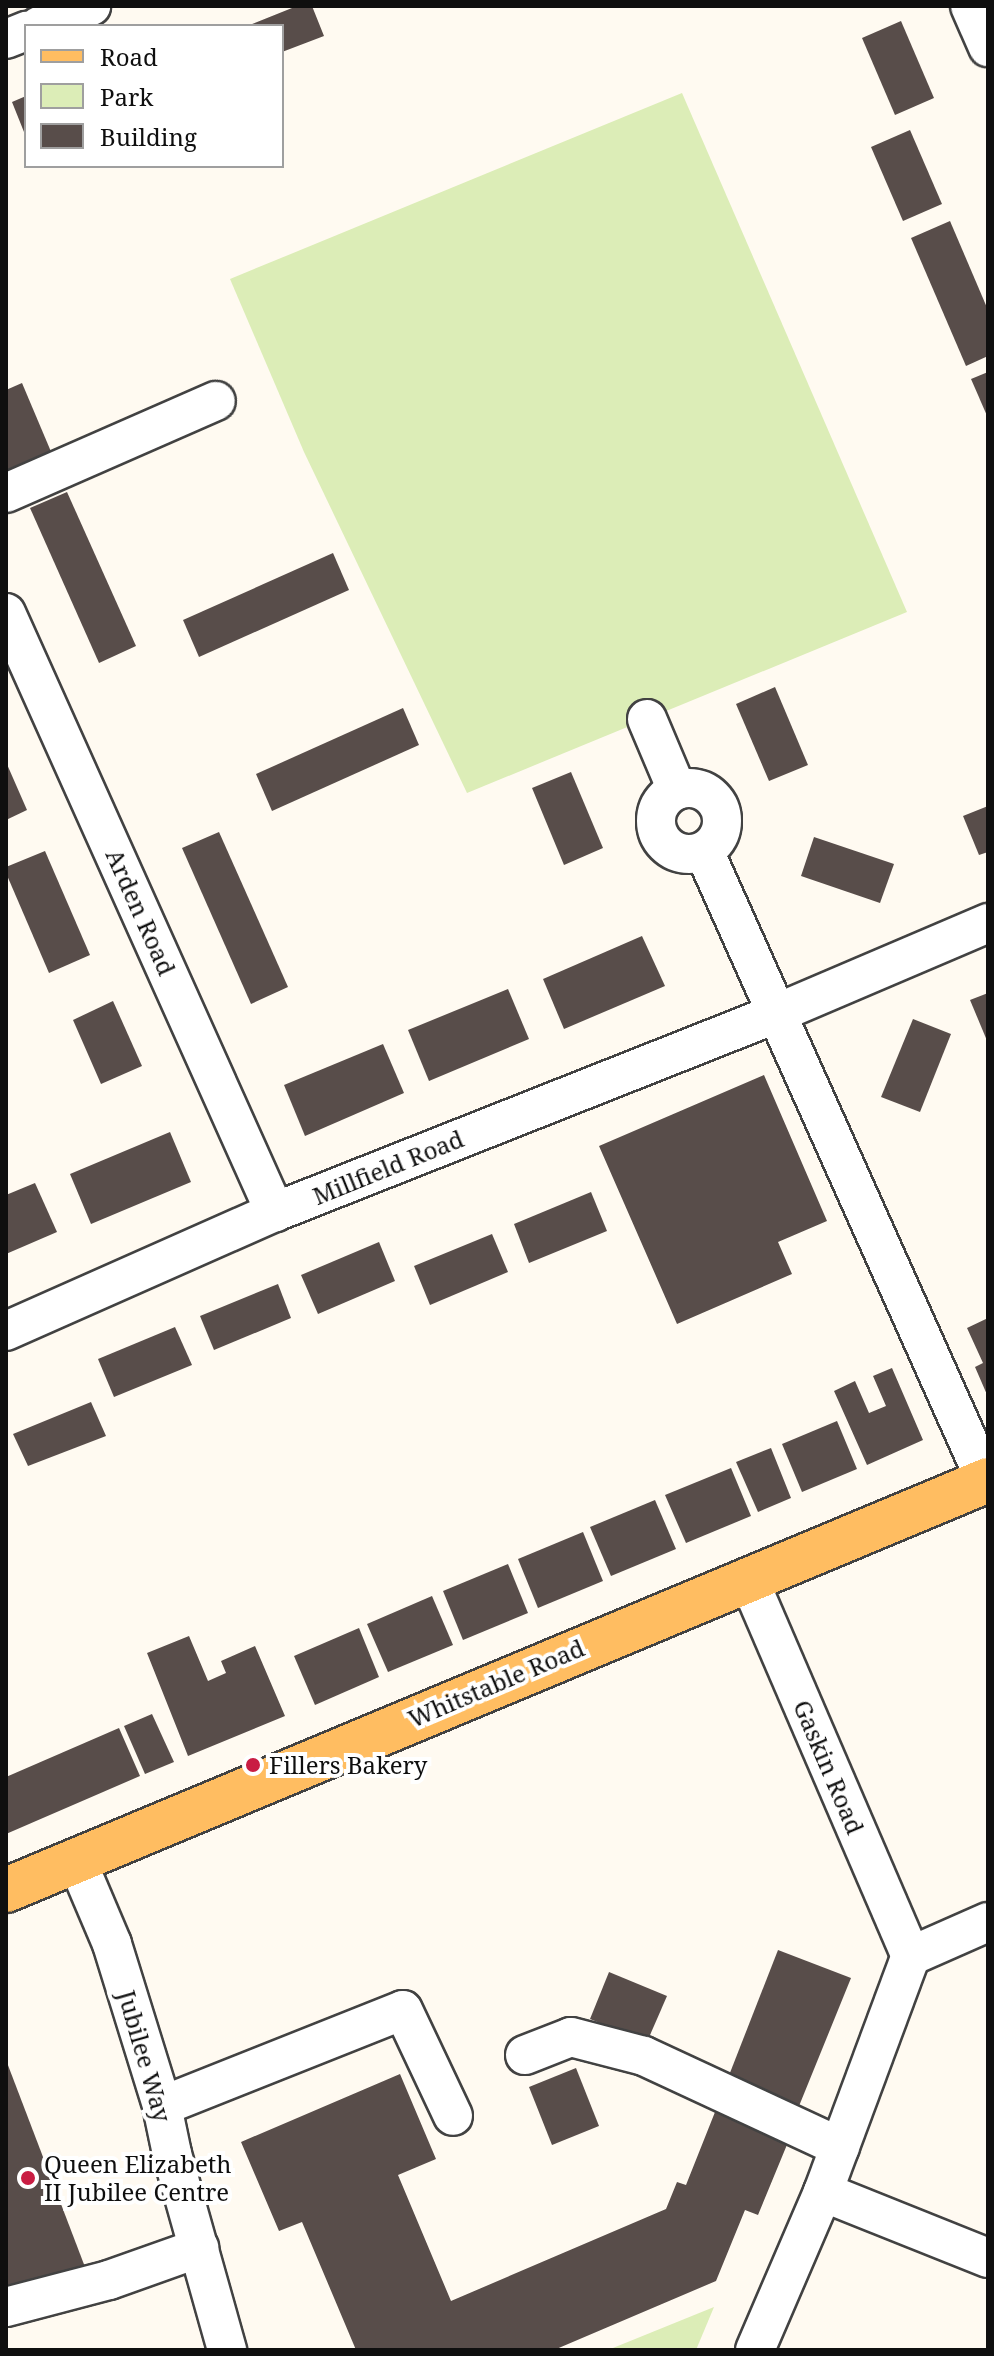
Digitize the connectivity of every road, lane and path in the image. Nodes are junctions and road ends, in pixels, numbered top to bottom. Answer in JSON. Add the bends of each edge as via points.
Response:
{"nodes":[{"id":1,"x":91,"y":6,"type":"edge"},
{"id":2,"x":970,"y":6,"type":"edge"},
{"id":3,"x":44,"y":24,"type":"edge"},
{"id":4,"x":988,"y":47,"type":"edge"},
{"id":5,"x":216,"y":401,"type":"dead end"},
{"id":6,"x":6,"y":493,"type":"edge"},
{"id":7,"x":6,"y":613,"type":"edge"},
{"id":8,"x":647,"y":719,"type":"dead end"},
{"id":9,"x":988,"y":923,"type":"edge"},
{"id":10,"x":775,"y":1014,"type":"junction"},
{"id":11,"x":275,"y":1212,"type":"junction"},
{"id":12,"x":6,"y":1331,"type":"edge"},
{"id":13,"x":987,"y":1480,"type":"edge"},
{"id":14,"x":748,"y":1578,"type":"junction"},
{"id":15,"x":76,"y":1859,"type":"junction"},
{"id":16,"x":6,"y":1890,"type":"edge"},
{"id":17,"x":988,"y":1922,"type":"edge"},
{"id":18,"x":911,"y":1956,"type":"junction"},
{"id":19,"x":525,"y":2055,"type":"dead end"},
{"id":20,"x":162,"y":2106,"type":"junction"},
{"id":21,"x":453,"y":2116,"type":"dead end"},
{"id":22,"x":840,"y":2147,"type":"junction"},
{"id":23,"x":823,"y":2192,"type":"junction"},
{"id":24,"x":199,"y":2248,"type":"junction"},
{"id":25,"x":988,"y":2258,"type":"edge"},
{"id":26,"x":6,"y":2307,"type":"edge"},
{"id":27,"x":227,"y":2350,"type":"edge"},
{"id":28,"x":755,"y":2350,"type":"edge"}],
"edges":[{"from":1,"to":3,"type":"street"},
{"from":2,"to":4,"type":"street"},
{"from":5,"to":6,"type":"street"},
{"from":7,"to":11,"type":"street","name":"Arden Road"},
{"from":8,"to":10,"type":"street","via":[[677,790],[660,804],[655,824],[659,835],[682,854],[704,851]]},
{"from":9,"to":10,"type":"street","name":"Millfield Road"},
{"from":10,"to":11,"type":"street","name":"Millfield Road"},
{"from":10,"to":13,"type":"street"},
{"from":11,"to":12,"type":"street","name":"Millfield Road"},
{"from":13,"to":14,"type":"main road","name":"Whitstable Road"},
{"from":14,"to":15,"type":"main road","name":"Whitstable Road"},
{"from":14,"to":18,"type":"street","name":"Gaskin Road"},
{"from":15,"to":16,"type":"main road","name":"Whitstable Road"},
{"from":15,"to":20,"type":"street","name":"Jubilee Way","via":[[112,1944]]},
{"from":17,"to":18,"type":"street"},
{"from":18,"to":22,"type":"street"},
{"from":19,"to":22,"type":"street","via":[[571,2037],[644,2056]]},
{"from":20,"to":21,"type":"street","via":[[403,2010]]},
{"from":20,"to":24,"type":"street","name":"Jubilee Way"},
{"from":22,"to":23,"type":"street"},
{"from":23,"to":25,"type":"street"},
{"from":23,"to":28,"type":"street"},
{"from":24,"to":26,"type":"street"},
{"from":24,"to":27,"type":"street","name":"Jubilee Way"}]}
